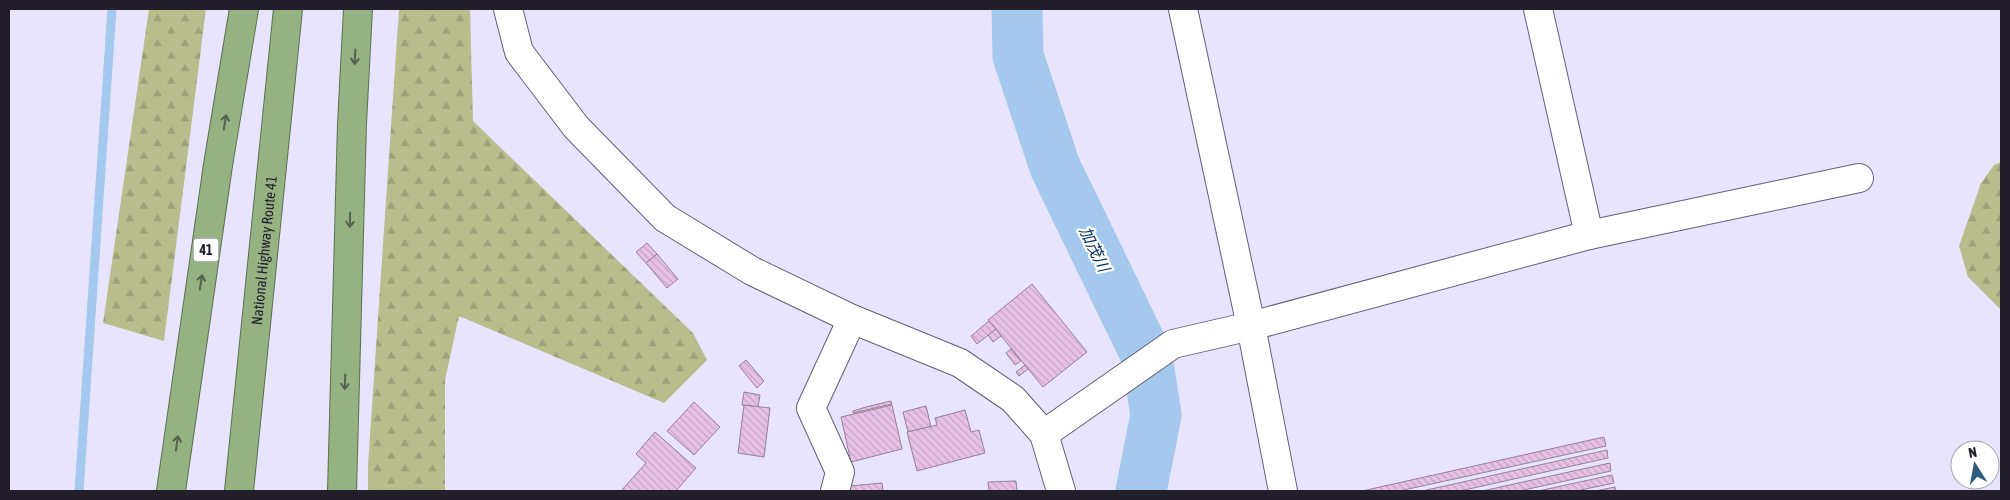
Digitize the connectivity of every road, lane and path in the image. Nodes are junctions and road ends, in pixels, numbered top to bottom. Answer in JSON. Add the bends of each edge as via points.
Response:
{"nodes":[{"id":1,"x":244,"y":9,"type":"edge"},
{"id":2,"x":273,"y":9,"type":"edge"},
{"id":3,"x":288,"y":9,"type":"edge"},
{"id":4,"x":358,"y":9,"type":"edge"},
{"id":5,"x":509,"y":9,"type":"edge"},
{"id":6,"x":1183,"y":9,"type":"edge"},
{"id":7,"x":1538,"y":9,"type":"edge"},
{"id":8,"x":1859,"y":178,"type":"dead end"},
{"id":9,"x":1589,"y":235,"type":"junction"},
{"id":10,"x":852,"y":319,"type":"junction"},
{"id":11,"x":1250,"y":326,"type":"junction"},
{"id":12,"x":1044,"y":434,"type":"junction"},
{"id":13,"x":171,"y":491,"type":"edge"},
{"id":14,"x":225,"y":491,"type":"edge"},
{"id":15,"x":239,"y":491,"type":"edge"},
{"id":16,"x":342,"y":491,"type":"edge"},
{"id":17,"x":835,"y":491,"type":"edge"},
{"id":18,"x":1060,"y":491,"type":"edge"},
{"id":19,"x":1283,"y":491,"type":"edge"}],
"edges":[{"from":13,"to":1,"type":"highway","number":"41","one_way":true},
{"from":2,"to":14,"type":"highway","name":"National Highway Route 41"},
{"from":3,"to":15,"type":"highway","name":"National Highway Route 41"},
{"from":4,"to":16,"type":"highway","one_way":true},
{"from":5,"to":10,"type":"street","via":[[519,52],[576,127],[665,218],[752,271]]},
{"from":6,"to":11,"type":"street"},
{"from":7,"to":9,"type":"street"},
{"from":8,"to":9,"type":"street"},
{"from":9,"to":11,"type":"street"},
{"from":10,"to":12,"type":"street","via":[[960,363],[1013,399]]},
{"from":10,"to":17,"type":"street","via":[[811,408],[840,472]]},
{"from":11,"to":12,"type":"street","via":[[1173,344]]},
{"from":11,"to":19,"type":"street"},
{"from":12,"to":18,"type":"street"}]}
